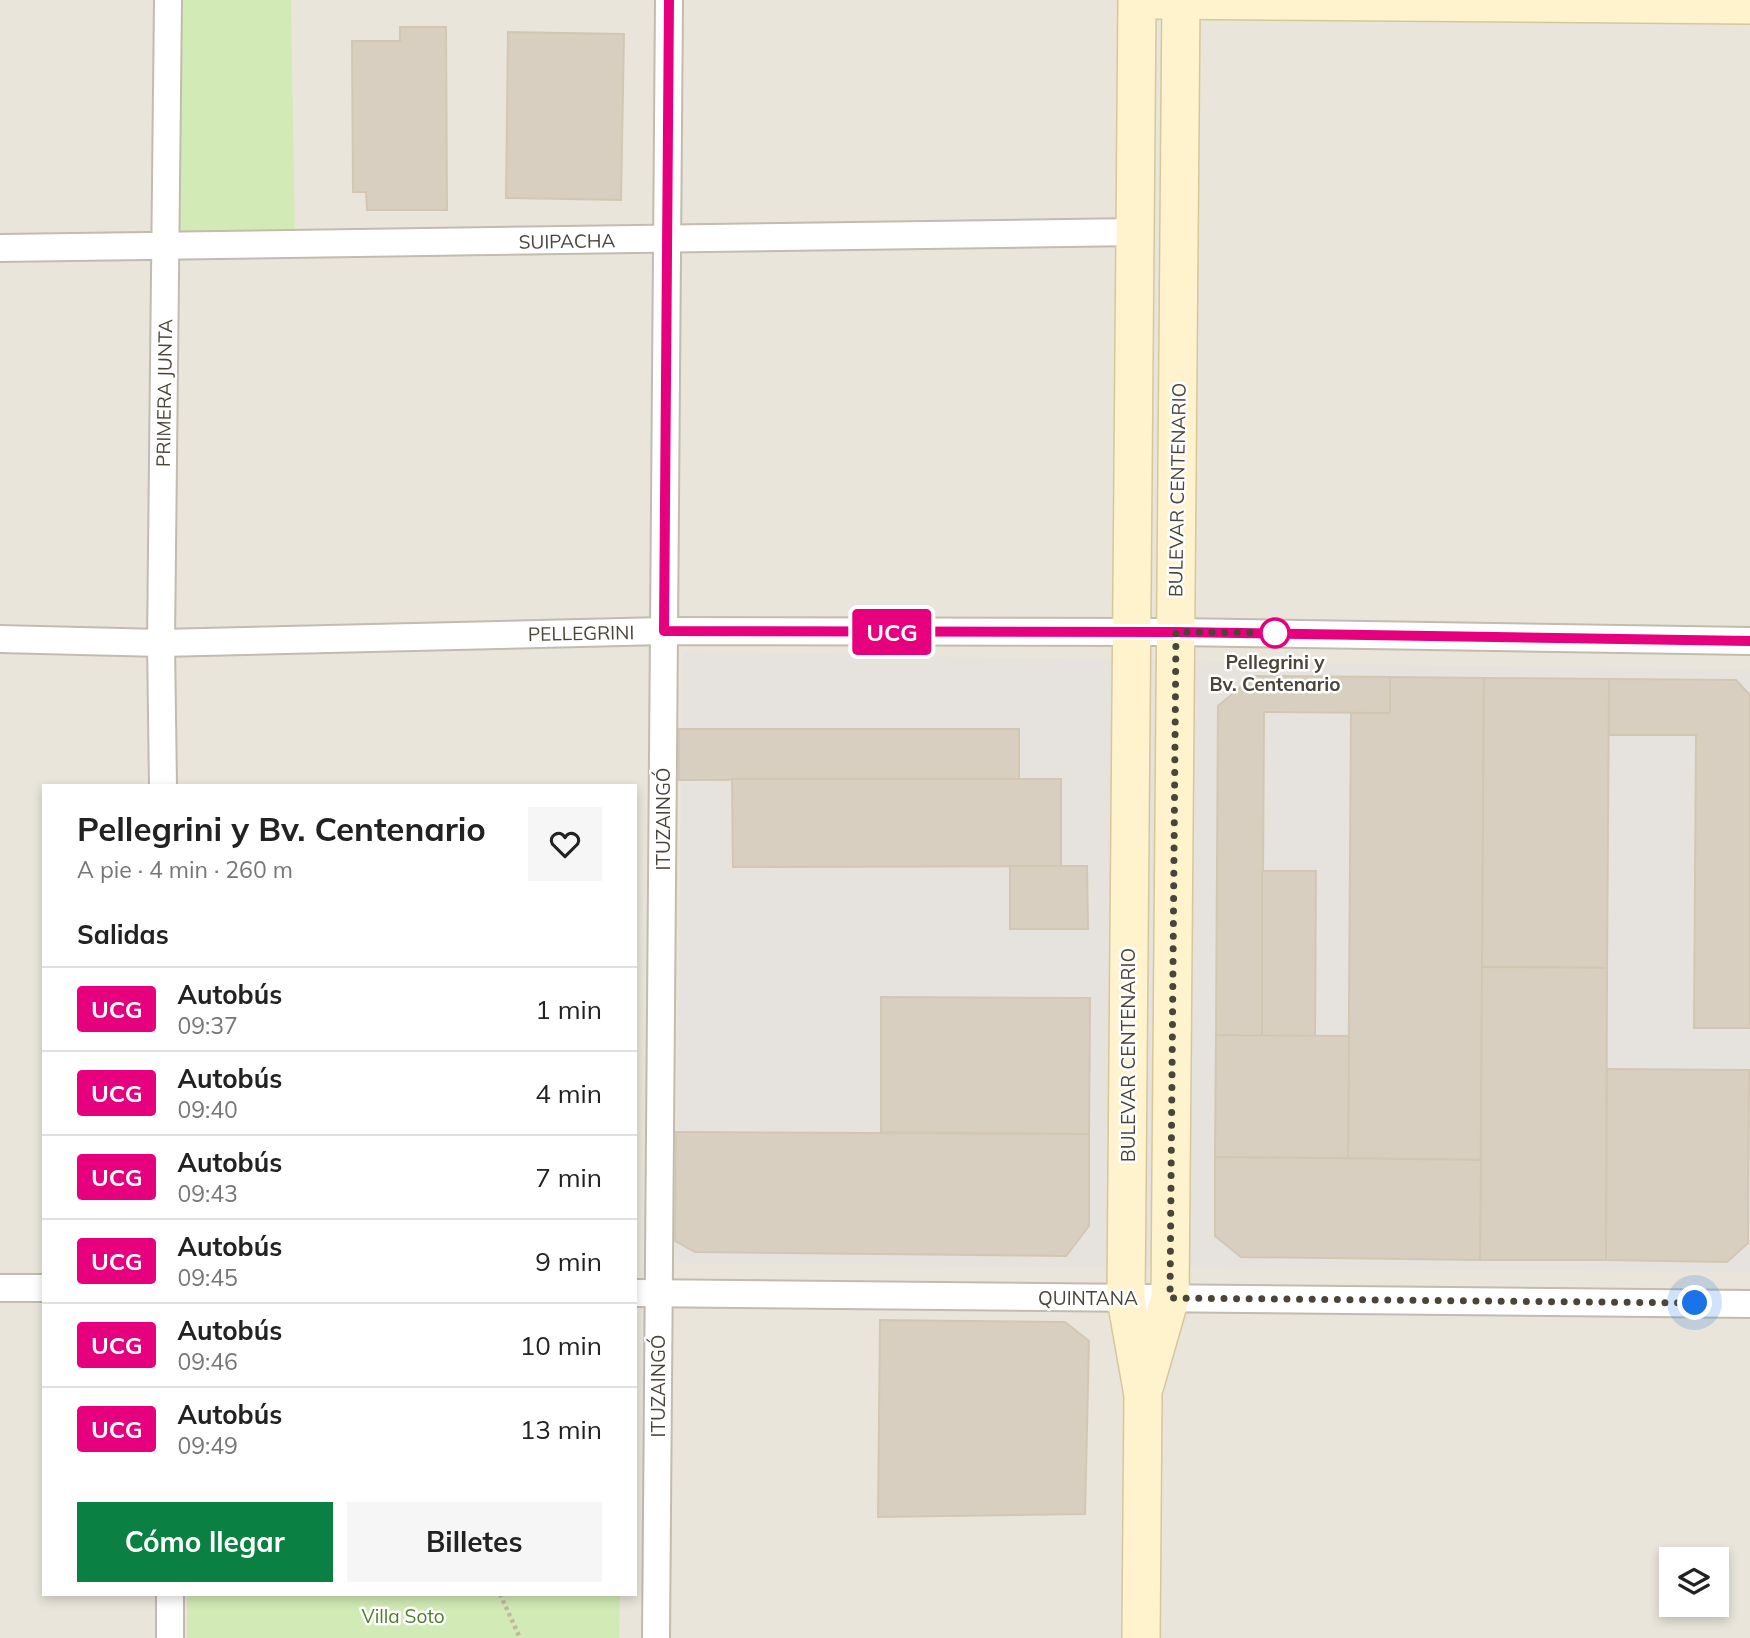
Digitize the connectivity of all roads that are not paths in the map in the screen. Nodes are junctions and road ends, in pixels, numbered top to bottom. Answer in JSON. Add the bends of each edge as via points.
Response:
{"nodes":[{"id":1,"x":168,"y":0,"type":"edge"},
{"id":2,"x":669,"y":0,"type":"edge"},
{"id":3,"x":1137,"y":0,"type":"edge"},
{"id":4,"x":1151,"y":0,"type":"edge"},
{"id":5,"x":1181,"y":0,"type":"edge"},
{"id":6,"x":1750,"y":5,"type":"edge"},
{"id":7,"x":1135,"y":232,"type":"junction"},
{"id":8,"x":668,"y":239,"type":"junction"},
{"id":9,"x":166,"y":247,"type":"junction"},
{"id":10,"x":0,"y":248,"type":"edge"},
{"id":11,"x":664,"y":631,"type":"junction"},
{"id":12,"x":1132,"y":632,"type":"junction"},
{"id":13,"x":1176,"y":632,"type":"junction"},
{"id":14,"x":0,"y":639,"type":"edge"},
{"id":15,"x":1750,"y":640,"type":"edge"},
{"id":16,"x":161,"y":643,"type":"junction"},
{"id":17,"x":163,"y":784,"type":"edge"},
{"id":18,"x":0,"y":1288,"type":"edge"},
{"id":19,"x":42,"y":1288,"type":"edge"},
{"id":20,"x":647,"y":1294,"type":"edge"},
{"id":21,"x":1170,"y":1298,"type":"junction"},
{"id":22,"x":1126,"y":1299,"type":"junction"},
{"id":23,"x":1750,"y":1304,"type":"edge"},
{"id":24,"x":1143,"y":1395,"type":"junction"},
{"id":25,"x":170,"y":1596,"type":"edge"},
{"id":26,"x":170,"y":1638,"type":"edge"},
{"id":27,"x":656,"y":1638,"type":"edge"},
{"id":28,"x":1141,"y":1638,"type":"edge"}],
"edges":[{"from":1,"to":9,"type":"street","name":"PRIMERA JUNTA"},
{"from":2,"to":8,"type":"street","name":"ITUZAINGÓ"},
{"from":3,"to":7,"type":"main road","name":"BULEVAR CENTENARIO"},
{"from":4,"to":5,"type":"main road"},
{"from":5,"to":6,"type":"main road"},
{"from":5,"to":13,"type":"main road","name":"BULEVAR CENTENARIO"},
{"from":7,"to":8,"type":"street","name":"SUIPACHA"},
{"from":7,"to":12,"type":"main road","name":"BULEVAR CENTENARIO"},
{"from":8,"to":9,"type":"street","name":"SUIPACHA"},
{"from":8,"to":11,"type":"street","name":"ITUZAINGÓ"},
{"from":9,"to":10,"type":"street","name":"SUIPACHA"},
{"from":9,"to":16,"type":"street","name":"PRIMERA JUNTA"},
{"from":11,"to":12,"type":"street","name":"PELLEGRINI"},
{"from":11,"to":16,"type":"street","name":"PELLEGRINI"},
{"from":11,"to":20,"type":"street","name":"ITUZAINGÓ"},
{"from":12,"to":13,"type":"street","name":"PELLEGRINI"},
{"from":12,"to":22,"type":"main road","name":"BULEVAR CENTENARIO"},
{"from":13,"to":15,"type":"street","name":"PELLEGRINI"},
{"from":13,"to":21,"type":"main road","name":"BULEVAR CENTENARIO"},
{"from":14,"to":16,"type":"street","name":"PELLEGRINI"},
{"from":16,"to":17,"type":"street","name":"PRIMERA JUNTA"},
{"from":18,"to":19,"type":"street"},
{"from":20,"to":22,"type":"street","name":"QUINTANA"},
{"from":20,"to":27,"type":"street","name":"ITUZAINGÓ"},
{"from":21,"to":22,"type":"street","name":"QUINTANA"},
{"from":21,"to":23,"type":"street","name":"QUINTANA"},
{"from":21,"to":24,"type":"main road","name":"BULEVAR CENTENARIO"},
{"from":22,"to":24,"type":"main road","name":"BULEVAR CENTENARIO"},
{"from":24,"to":28,"type":"main road","name":"BULEVAR CENTENARIO"},
{"from":25,"to":26,"type":"street"}]}
